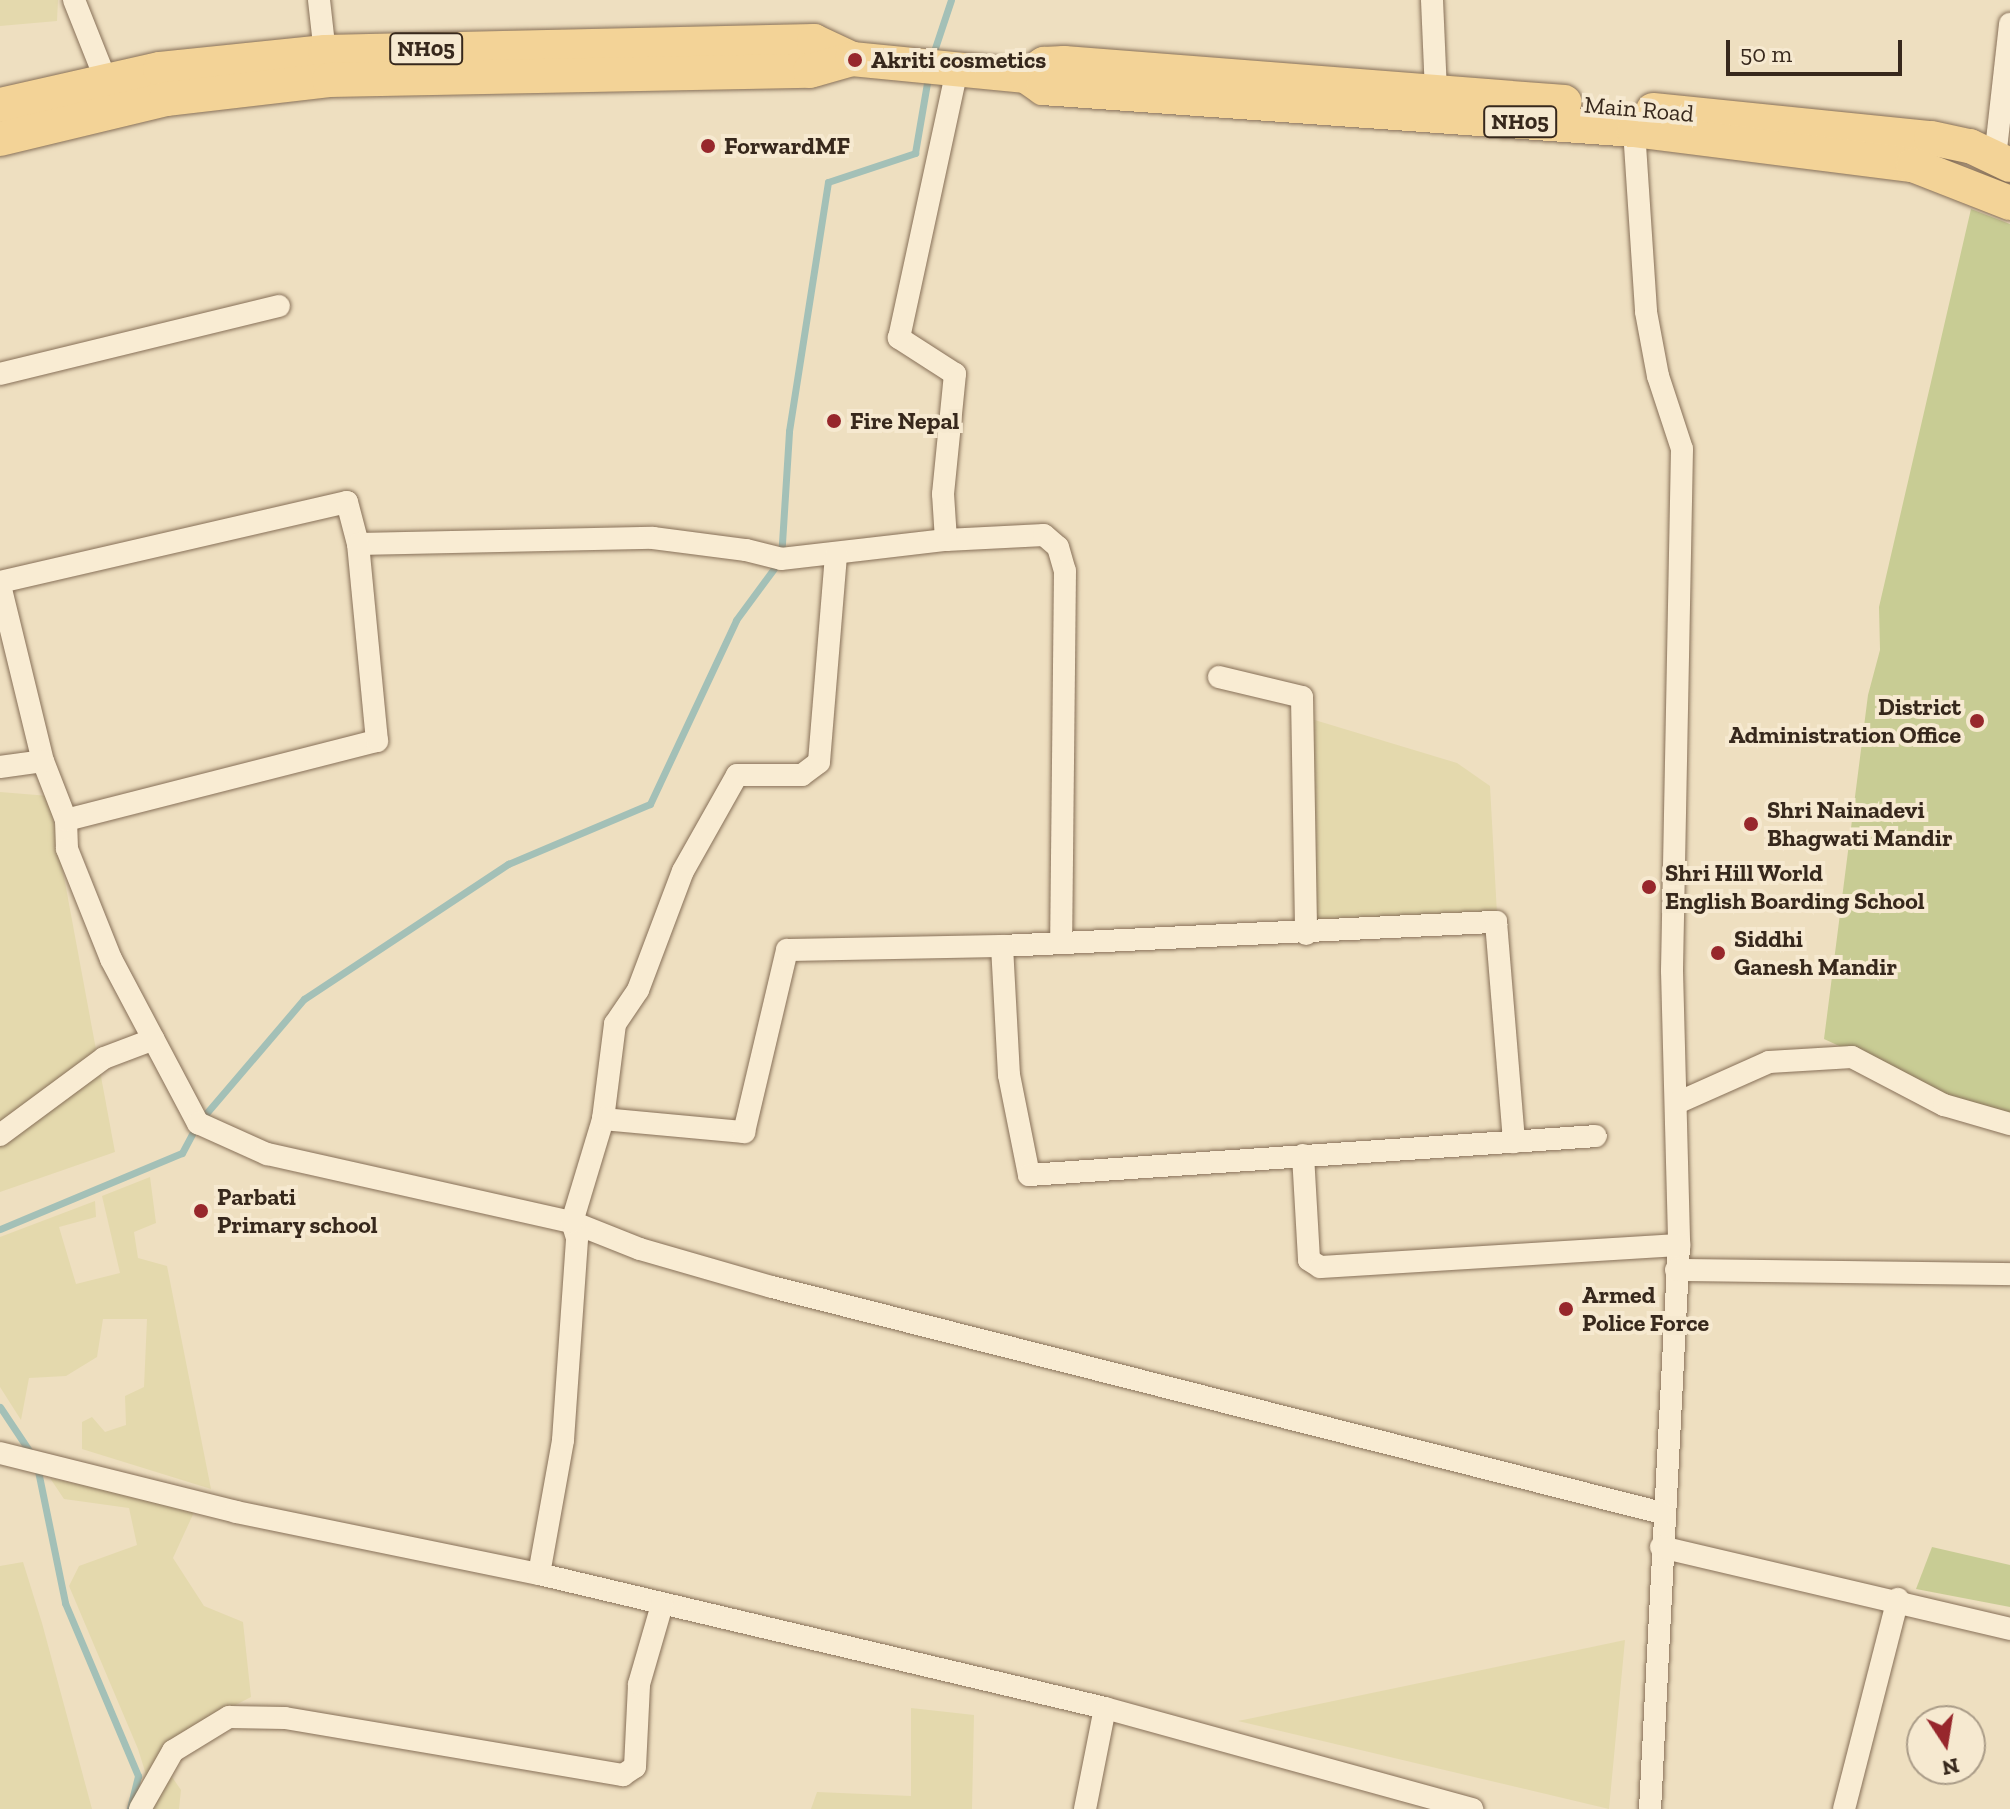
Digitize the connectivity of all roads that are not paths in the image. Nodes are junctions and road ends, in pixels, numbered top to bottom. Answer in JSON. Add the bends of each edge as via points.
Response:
{"nodes":[{"id":1,"x":74,"y":0,"type":"edge"},
{"id":2,"x":319,"y":0,"type":"edge"},
{"id":3,"x":1432,"y":0,"type":"edge"},
{"id":4,"x":2010,"y":24,"type":"edge"},
{"id":5,"x":327,"y":66,"type":"junction"},
{"id":6,"x":951,"y":68,"type":"junction"},
{"id":7,"x":1026,"y":76,"type":"junction"},
{"id":8,"x":105,"y":78,"type":"junction"},
{"id":9,"x":1436,"y":90,"type":"junction"},
{"id":10,"x":0,"y":105,"type":"edge"},
{"id":11,"x":1634,"y":130,"type":"junction"},
{"id":12,"x":0,"y":139,"type":"edge"},
{"id":13,"x":2002,"y":162,"type":"edge"},
{"id":14,"x":2010,"y":203,"type":"edge"},
{"id":15,"x":279,"y":306,"type":"dead end"},
{"id":16,"x":0,"y":374,"type":"edge"},
{"id":17,"x":946,"y":540,"type":"junction"},
{"id":18,"x":358,"y":544,"type":"junction"},
{"id":19,"x":836,"y":555,"type":"junction"},
{"id":20,"x":0,"y":584,"type":"edge"},
{"id":21,"x":6,"y":619,"type":"edge"},
{"id":22,"x":1219,"y":677,"type":"dead end"},
{"id":23,"x":43,"y":761,"type":"junction"},
{"id":24,"x":0,"y":767,"type":"edge"},
{"id":25,"x":66,"y":820,"type":"junction"},
{"id":26,"x":1306,"y":934,"type":"junction"},
{"id":27,"x":1061,"y":943,"type":"junction"},
{"id":28,"x":1002,"y":946,"type":"junction"},
{"id":29,"x":154,"y":1039,"type":"junction"},
{"id":30,"x":1677,"y":1103,"type":"junction"},
{"id":31,"x":603,"y":1119,"type":"junction"},
{"id":32,"x":2010,"y":1124,"type":"edge"},
{"id":33,"x":0,"y":1135,"type":"edge"},
{"id":34,"x":1596,"y":1136,"type":"dead end"},
{"id":35,"x":1514,"y":1142,"type":"junction"},
{"id":36,"x":1303,"y":1155,"type":"junction"},
{"id":37,"x":572,"y":1222,"type":"junction"},
{"id":38,"x":1679,"y":1245,"type":"junction"},
{"id":39,"x":1676,"y":1270,"type":"junction"},
{"id":40,"x":2010,"y":1274,"type":"edge"},
{"id":41,"x":0,"y":1453,"type":"edge"},
{"id":42,"x":1662,"y":1513,"type":"junction"},
{"id":43,"x":1661,"y":1547,"type":"junction"},
{"id":44,"x":539,"y":1574,"type":"junction"},
{"id":45,"x":1898,"y":1599,"type":"junction"},
{"id":46,"x":662,"y":1605,"type":"junction"},
{"id":47,"x":2010,"y":1629,"type":"edge"},
{"id":48,"x":1105,"y":1708,"type":"junction"},
{"id":49,"x":140,"y":1809,"type":"edge"},
{"id":50,"x":1085,"y":1809,"type":"edge"},
{"id":51,"x":1472,"y":1809,"type":"edge"},
{"id":52,"x":1650,"y":1809,"type":"edge"},
{"id":53,"x":1844,"y":1809,"type":"edge"}],
"edges":[{"from":1,"to":8,"type":"street"},
{"from":2,"to":5,"type":"street"},
{"from":3,"to":9,"type":"street"},
{"from":4,"to":13,"type":"street"},
{"from":5,"to":6,"type":"main road","number":"NH05","via":[[810,71],[852,59]]},
{"from":5,"to":8,"type":"main road","number":"NH05"},
{"from":5,"to":12,"type":"main road","number":"NH05"},
{"from":6,"to":7,"type":"main road","number":"NH05"},
{"from":6,"to":17,"type":"street","via":[[899,338],[955,374],[943,494]]},
{"from":7,"to":9,"type":"main road","name":"Main Road","number":"NH05","via":[[1044,64],[1064,63]]},
{"from":7,"to":11,"type":"main road","number":"NH05","via":[[1043,88],[1086,92]]},
{"from":8,"to":10,"type":"main road","number":"NH05"},
{"from":9,"to":13,"type":"main road","name":"Main Road","number":"NH05","via":[[1931,138]]},
{"from":11,"to":14,"type":"main road","number":"NH05","via":[[1913,165]]},
{"from":11,"to":30,"type":"street","via":[[1646,312],[1658,376],[1682,449],[1672,971]]},
{"from":15,"to":16,"type":"street"},
{"from":17,"to":19,"type":"street"},
{"from":17,"to":27,"type":"street","via":[[1044,535],[1058,547],[1065,571]]},
{"from":18,"to":19,"type":"street","via":[[653,538],[781,559]]},
{"from":18,"to":20,"type":"street","via":[[347,502]]},
{"from":18,"to":25,"type":"street","via":[[377,741]]},
{"from":19,"to":31,"type":"street","via":[[819,762],[802,775],[737,775],[683,871],[638,990],[615,1024]]},
{"from":20,"to":21,"type":"street"},
{"from":21,"to":23,"type":"street"},
{"from":22,"to":26,"type":"street","via":[[1302,697]]},
{"from":23,"to":24,"type":"street"},
{"from":23,"to":25,"type":"street"},
{"from":25,"to":29,"type":"street","via":[[67,849],[89,904]]},
{"from":26,"to":27,"type":"street"},
{"from":26,"to":35,"type":"street","via":[[1496,922]]},
{"from":27,"to":28,"type":"street"},
{"from":28,"to":31,"type":"street","via":[[787,950],[744,1132]]},
{"from":28,"to":36,"type":"street","via":[[1009,1075],[1029,1175]]},
{"from":29,"to":33,"type":"street","via":[[104,1058]]},
{"from":29,"to":37,"type":"street","via":[[198,1123],[267,1154]]},
{"from":30,"to":32,"type":"street","via":[[1769,1062],[1852,1057],[1944,1105]]},
{"from":30,"to":38,"type":"street"},
{"from":31,"to":37,"type":"street"},
{"from":34,"to":35,"type":"street"},
{"from":35,"to":36,"type":"street"},
{"from":36,"to":38,"type":"street","via":[[1309,1260],[1320,1267]]},
{"from":37,"to":42,"type":"street","via":[[772,1287]]},
{"from":37,"to":44,"type":"street","via":[[577,1238],[563,1440]]},
{"from":38,"to":39,"type":"street"},
{"from":39,"to":40,"type":"street"},
{"from":39,"to":42,"type":"street"},
{"from":41,"to":44,"type":"street","via":[[236,1512]]},
{"from":42,"to":43,"type":"street"},
{"from":43,"to":45,"type":"street"},
{"from":43,"to":52,"type":"street"},
{"from":44,"to":46,"type":"street"},
{"from":45,"to":47,"type":"street"},
{"from":45,"to":53,"type":"street"},
{"from":46,"to":48,"type":"street"},
{"from":46,"to":49,"type":"street","via":[[639,1684],[635,1767],[623,1775],[285,1718],[229,1717],[173,1751]]},
{"from":48,"to":50,"type":"street"},
{"from":48,"to":51,"type":"street"}]}
